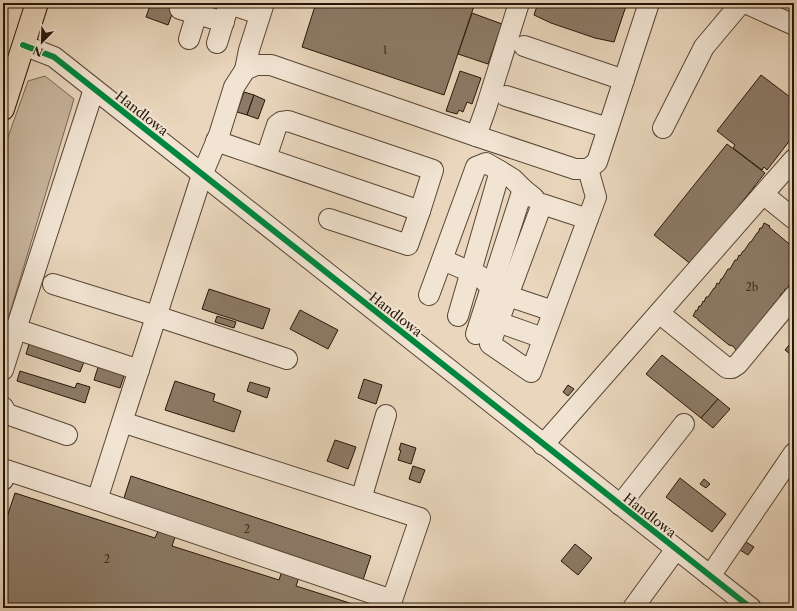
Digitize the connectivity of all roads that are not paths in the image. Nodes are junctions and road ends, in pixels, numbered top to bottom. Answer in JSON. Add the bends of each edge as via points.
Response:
{"nodes":[{"id":1,"x":37,"y":3,"type":"edge"},
{"id":2,"x":519,"y":3,"type":"edge"},
{"id":3,"x":649,"y":3,"type":"edge"},
{"id":4,"x":740,"y":3,"type":"edge"},
{"id":5,"x":746,"y":3,"type":"edge"},
{"id":6,"x":192,"y":9,"type":"edge"},
{"id":7,"x":262,"y":9,"type":"edge"},
{"id":8,"x":227,"y":10,"type":"edge"},
{"id":9,"x":794,"y":25,"type":"edge"},
{"id":10,"x":189,"y":39,"type":"dead end"},
{"id":11,"x":217,"y":43,"type":"dead end"},
{"id":12,"x":23,"y":45,"type":"junction"},
{"id":13,"x":524,"y":46,"type":"dead end"},
{"id":14,"x":245,"y":70,"type":"junction"},
{"id":15,"x":624,"y":80,"type":"junction"},
{"id":16,"x":94,"y":89,"type":"junction"},
{"id":17,"x":506,"y":96,"type":"dead end"},
{"id":18,"x":3,"y":109,"type":"edge"},
{"id":19,"x":608,"y":128,"type":"junction"},
{"id":20,"x":663,"y":128,"type":"dead end"},
{"id":21,"x":476,"y":136,"type":"junction"},
{"id":22,"x":216,"y":141,"type":"junction"},
{"id":23,"x":266,"y":158,"type":"junction"},
{"id":24,"x":794,"y":159,"type":"edge"},
{"id":25,"x":588,"y":169,"type":"junction"},
{"id":26,"x":500,"y":171,"type":"junction"},
{"id":27,"x":202,"y":175,"type":"junction"},
{"id":28,"x":523,"y":189,"type":"junction"},
{"id":29,"x":763,"y":194,"type":"junction"},
{"id":30,"x":542,"y":204,"type":"junction"},
{"id":31,"x":420,"y":211,"type":"junction"},
{"id":32,"x":329,"y":219,"type":"dead end"},
{"id":33,"x":588,"y":219,"type":"junction"},
{"id":34,"x":794,"y":219,"type":"edge"},
{"id":35,"x":443,"y":260,"type":"junction"},
{"id":36,"x":471,"y":272,"type":"junction"},
{"id":37,"x":53,"y":284,"type":"dead end"},
{"id":38,"x":499,"y":292,"type":"junction"},
{"id":39,"x":429,"y":295,"type":"dead end"},
{"id":40,"x":794,"y":296,"type":"edge"},
{"id":41,"x":553,"y":311,"type":"junction"},
{"id":42,"x":659,"y":313,"type":"junction"},
{"id":43,"x":156,"y":316,"type":"junction"},
{"id":44,"x":458,"y":316,"type":"dead end"},
{"id":45,"x":498,"y":322,"type":"junction"},
{"id":46,"x":16,"y":329,"type":"junction"},
{"id":47,"x":476,"y":334,"type":"dead end"},
{"id":48,"x":543,"y":338,"type":"junction"},
{"id":49,"x":287,"y":359,"type":"dead end"},
{"id":50,"x":3,"y":370,"type":"edge"},
{"id":51,"x":139,"y":370,"type":"junction"},
{"id":52,"x":3,"y":407,"type":"edge"},
{"id":53,"x":386,"y":415,"type":"dead end"},
{"id":54,"x":122,"y":422,"type":"junction"},
{"id":55,"x":684,"y":424,"type":"dead end"},
{"id":56,"x":67,"y":435,"type":"dead end"},
{"id":57,"x":543,"y":444,"type":"junction"},
{"id":58,"x":794,"y":453,"type":"edge"},
{"id":59,"x":3,"y":480,"type":"edge"},
{"id":60,"x":360,"y":499,"type":"junction"},
{"id":61,"x":97,"y":500,"type":"junction"},
{"id":62,"x":620,"y":505,"type":"junction"},
{"id":63,"x":676,"y":549,"type":"junction"},
{"id":64,"x":710,"y":576,"type":"junction"},
{"id":65,"x":391,"y":604,"type":"edge"},
{"id":66,"x":633,"y":608,"type":"edge"},
{"id":67,"x":751,"y":608,"type":"edge"}],
"edges":[{"from":1,"to":12,"type":"main road"},
{"from":2,"to":21,"type":"street"},
{"from":3,"to":15,"type":"street"},
{"from":4,"to":20,"type":"street","via":[[704,47]]},
{"from":5,"to":9,"type":"street"},
{"from":6,"to":8,"type":"street"},
{"from":6,"to":10,"type":"street"},
{"from":7,"to":8,"type":"street"},
{"from":7,"to":14,"type":"street"},
{"from":8,"to":11,"type":"street"},
{"from":12,"to":16,"type":"street","name":"Handlowa","via":[[54,58]]},
{"from":12,"to":18,"type":"main road"},
{"from":13,"to":15,"type":"street"},
{"from":14,"to":21,"type":"street","via":[[256,65],[271,65]]},
{"from":14,"to":22,"type":"street","via":[[234,87]]},
{"from":15,"to":19,"type":"street"},
{"from":16,"to":27,"type":"street","name":"Handlowa"},
{"from":16,"to":46,"type":"street"},
{"from":17,"to":19,"type":"street"},
{"from":19,"to":25,"type":"street","via":[[597,162]]},
{"from":21,"to":25,"type":"street","via":[[575,169]]},
{"from":22,"to":23,"type":"street"},
{"from":22,"to":27,"type":"street"},
{"from":23,"to":31,"type":"street"},
{"from":23,"to":31,"type":"street","via":[[277,125],[288,122],[426,167],[433,170]]},
{"from":24,"to":29,"type":"street"},
{"from":25,"to":33,"type":"street","via":[[596,197]]},
{"from":26,"to":28,"type":"street"},
{"from":26,"to":35,"type":"street","via":[[486,163],[476,167]]},
{"from":26,"to":36,"type":"street"},
{"from":27,"to":43,"type":"street"},
{"from":27,"to":57,"type":"street","name":"Handlowa"},
{"from":28,"to":30,"type":"street"},
{"from":28,"to":38,"type":"street"},
{"from":29,"to":34,"type":"street"},
{"from":29,"to":42,"type":"street"},
{"from":30,"to":33,"type":"street"},
{"from":30,"to":38,"type":"street"},
{"from":31,"to":32,"type":"street","via":[[408,245]]},
{"from":33,"to":41,"type":"street"},
{"from":35,"to":36,"type":"street"},
{"from":35,"to":39,"type":"street"},
{"from":36,"to":38,"type":"street"},
{"from":36,"to":44,"type":"street"},
{"from":37,"to":43,"type":"street"},
{"from":38,"to":41,"type":"street"},
{"from":38,"to":45,"type":"street"},
{"from":38,"to":47,"type":"street"},
{"from":40,"to":42,"type":"street","via":[[732,368],[727,368]]},
{"from":41,"to":48,"type":"street"},
{"from":42,"to":57,"type":"street"},
{"from":43,"to":49,"type":"street"},
{"from":43,"to":51,"type":"street"},
{"from":45,"to":48,"type":"street"},
{"from":45,"to":48,"type":"street","via":[[490,344],[531,372]]},
{"from":46,"to":50,"type":"street"},
{"from":46,"to":51,"type":"street"},
{"from":51,"to":54,"type":"street"},
{"from":52,"to":56,"type":"street","via":[[7,414]]},
{"from":53,"to":60,"type":"street"},
{"from":54,"to":60,"type":"street"},
{"from":54,"to":61,"type":"street"},
{"from":55,"to":62,"type":"street"},
{"from":57,"to":62,"type":"street","name":"Handlowa"},
{"from":58,"to":64,"type":"street"},
{"from":59,"to":61,"type":"street","via":[[6,470]]},
{"from":60,"to":65,"type":"street","via":[[420,518]]},
{"from":61,"to":65,"type":"street"},
{"from":62,"to":63,"type":"street","name":"Handlowa"},
{"from":63,"to":64,"type":"street","name":"Handlowa"},
{"from":63,"to":66,"type":"street"},
{"from":64,"to":67,"type":"street","name":"Handlowa"}]}
